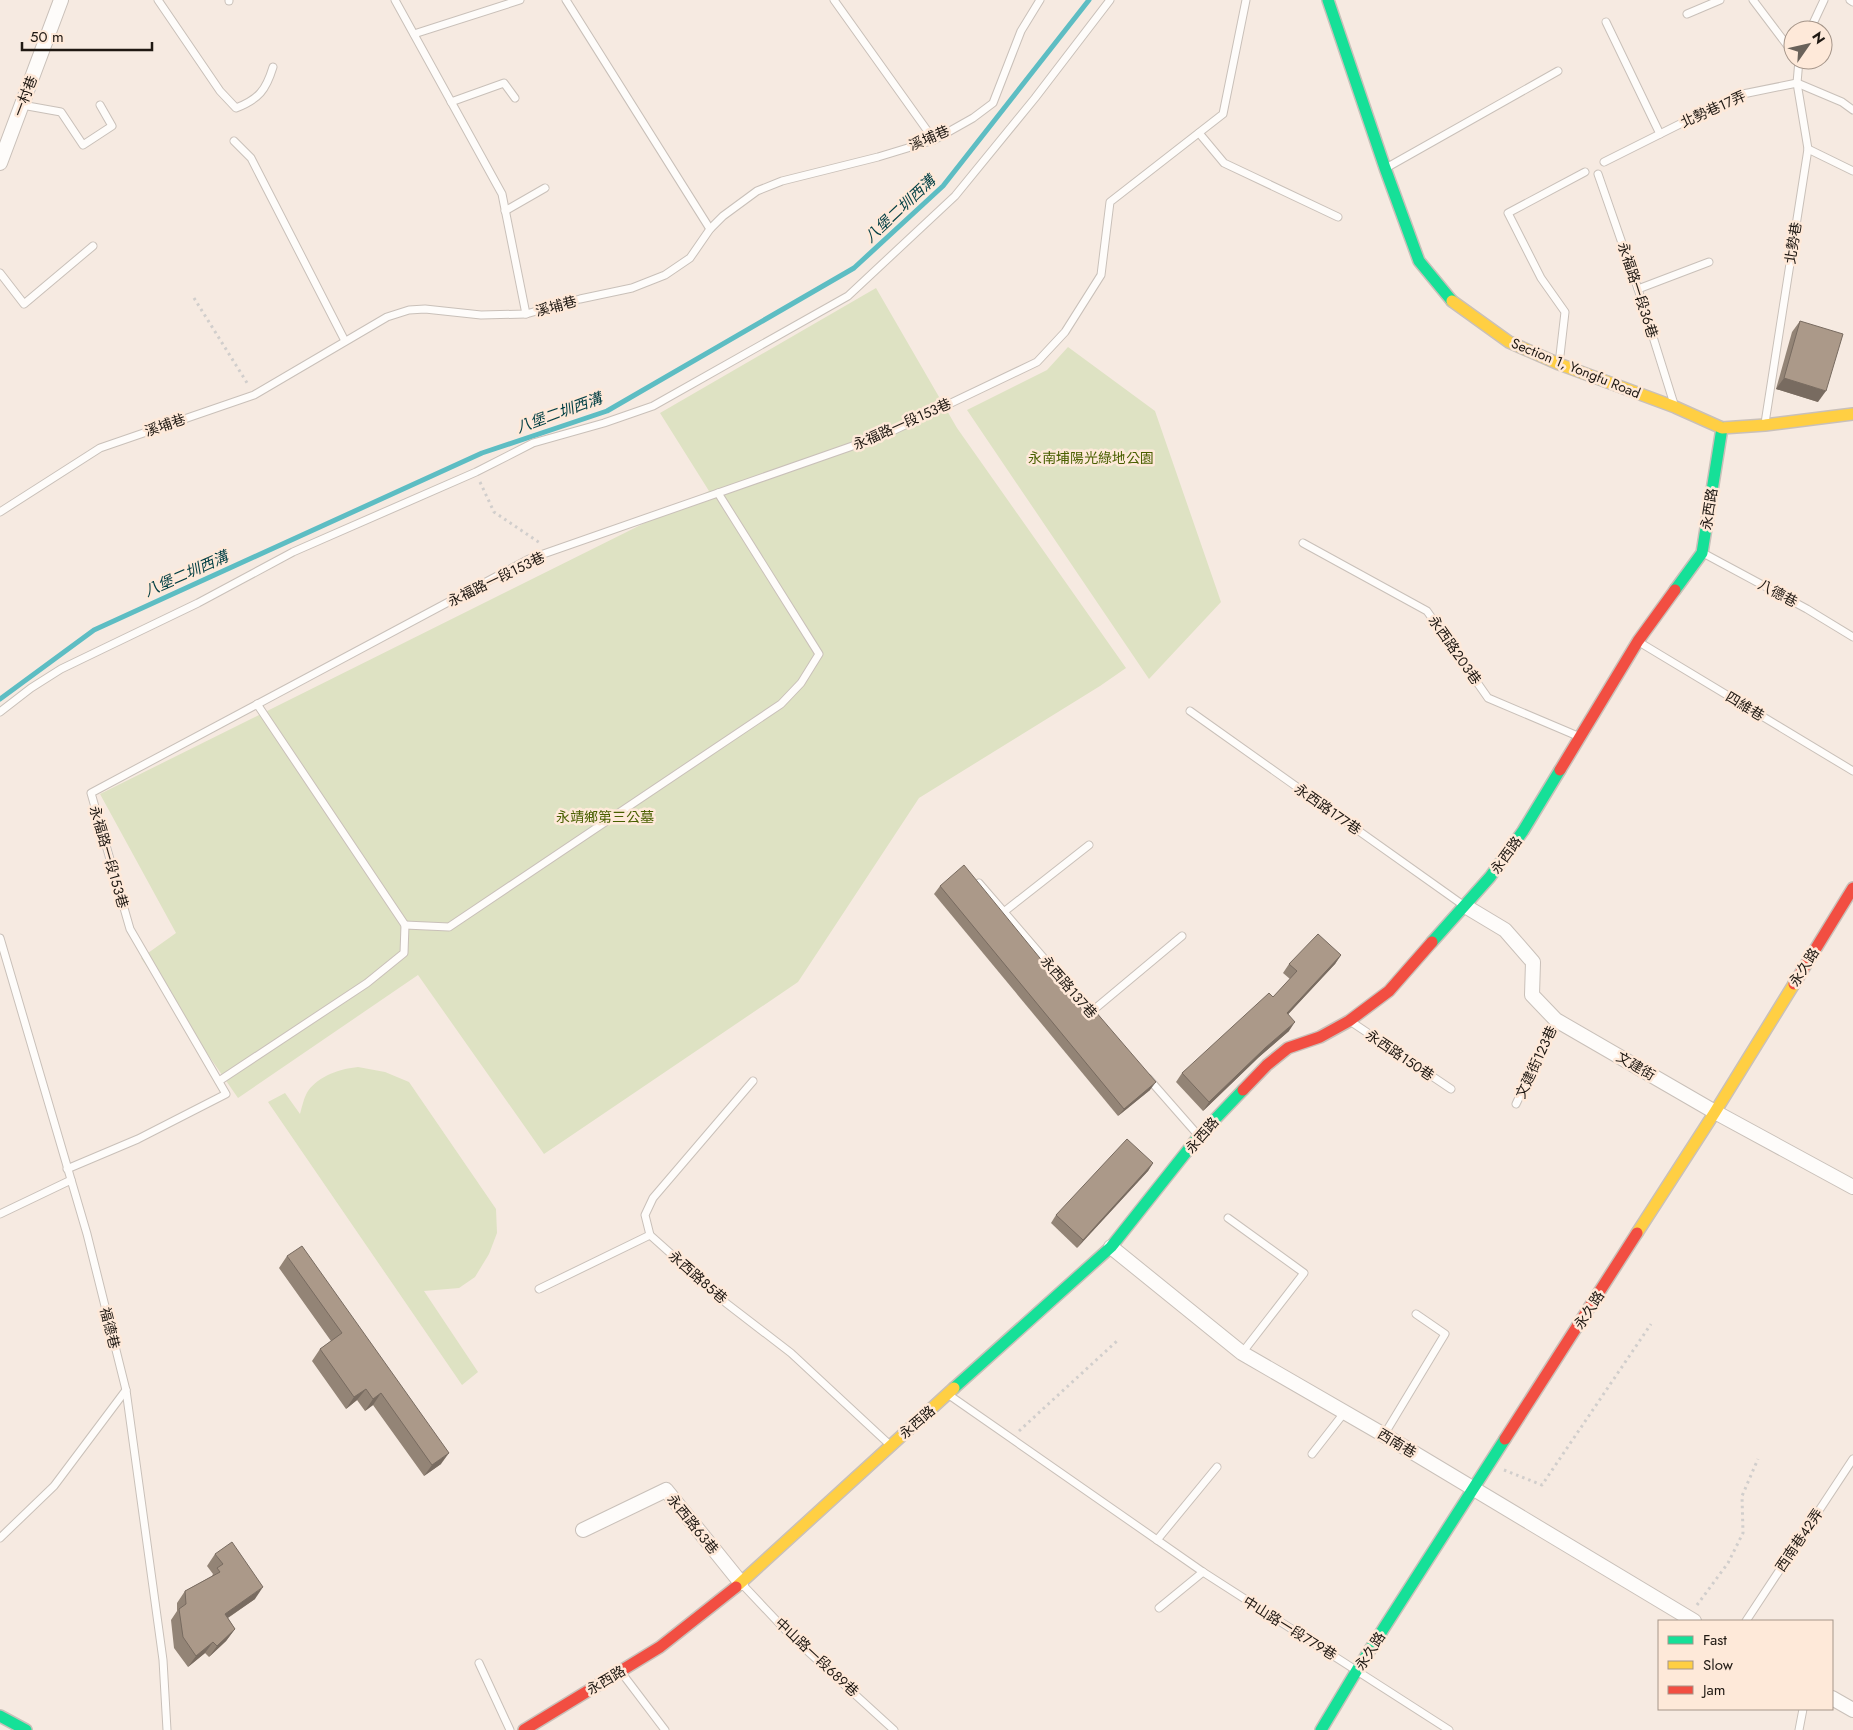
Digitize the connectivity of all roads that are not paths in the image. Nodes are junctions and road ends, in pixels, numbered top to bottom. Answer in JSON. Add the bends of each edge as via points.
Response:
{"nodes":[{"id":1,"x":61,"y":0,"type":"edge"},
{"id":2,"x":158,"y":0,"type":"edge"},
{"id":3,"x":395,"y":0,"type":"edge"},
{"id":4,"x":520,"y":0,"type":"edge"},
{"id":5,"x":566,"y":0,"type":"edge"},
{"id":6,"x":834,"y":0,"type":"edge"},
{"id":7,"x":1040,"y":0,"type":"edge"},
{"id":8,"x":1110,"y":0,"type":"edge"},
{"id":9,"x":1246,"y":0,"type":"edge"},
{"id":10,"x":1328,"y":0,"type":"edge"},
{"id":11,"x":1720,"y":0,"type":"edge"},
{"id":12,"x":1753,"y":0,"type":"edge"},
{"id":13,"x":1824,"y":0,"type":"edge"},
{"id":14,"x":1687,"y":14,"type":"dead end"},
{"id":15,"x":1815,"y":20,"type":"edge"},
{"id":16,"x":1606,"y":22,"type":"dead end"},
{"id":17,"x":414,"y":34,"type":"junction"},
{"id":18,"x":1783,"y":39,"type":"edge"},
{"id":19,"x":273,"y":67,"type":"dead end"},
{"id":20,"x":1798,"y":70,"type":"edge"},
{"id":21,"x":1558,"y":71,"type":"dead end"},
{"id":22,"x":1797,"y":83,"type":"junction"},
{"id":23,"x":515,"y":98,"type":"dead end"},
{"id":24,"x":451,"y":102,"type":"junction"},
{"id":25,"x":22,"y":105,"type":"junction"},
{"id":26,"x":100,"y":105,"type":"dead end"},
{"id":27,"x":1853,"y":110,"type":"edge"},
{"id":28,"x":1199,"y":133,"type":"junction"},
{"id":29,"x":1660,"y":134,"type":"junction"},
{"id":30,"x":934,"y":140,"type":"junction"},
{"id":31,"x":234,"y":141,"type":"dead end"},
{"id":32,"x":1808,"y":149,"type":"junction"},
{"id":33,"x":1604,"y":162,"type":"dead end"},
{"id":34,"x":0,"y":163,"type":"edge"},
{"id":35,"x":1385,"y":168,"type":"junction"},
{"id":36,"x":1853,"y":171,"type":"edge"},
{"id":37,"x":1585,"y":172,"type":"dead end"},
{"id":38,"x":1598,"y":174,"type":"dead end"},
{"id":39,"x":545,"y":188,"type":"dead end"},
{"id":40,"x":505,"y":211,"type":"junction"},
{"id":41,"x":1338,"y":217,"type":"dead end"},
{"id":42,"x":710,"y":229,"type":"junction"},
{"id":43,"x":93,"y":246,"type":"dead end"},
{"id":44,"x":1709,"y":262,"type":"dead end"},
{"id":45,"x":0,"y":273,"type":"edge"},
{"id":46,"x":1638,"y":289,"type":"junction"},
{"id":47,"x":526,"y":314,"type":"junction"},
{"id":48,"x":345,"y":341,"type":"junction"},
{"id":49,"x":1560,"y":364,"type":"junction"},
{"id":50,"x":1675,"y":407,"type":"junction"},
{"id":51,"x":1853,"y":414,"type":"edge"},
{"id":52,"x":1764,"y":425,"type":"junction"},
{"id":53,"x":1722,"y":428,"type":"junction"},
{"id":54,"x":718,"y":493,"type":"junction"},
{"id":55,"x":0,"y":512,"type":"edge"},
{"id":56,"x":1303,"y":543,"type":"dead end"},
{"id":57,"x":1702,"y":553,"type":"junction"},
{"id":58,"x":1853,"y":637,"type":"edge"},
{"id":59,"x":1638,"y":641,"type":"junction"},
{"id":60,"x":257,"y":704,"type":"junction"},
{"id":61,"x":1190,"y":711,"type":"dead end"},
{"id":62,"x":0,"y":712,"type":"edge"},
{"id":63,"x":1581,"y":737,"type":"junction"},
{"id":64,"x":1853,"y":771,"type":"edge"},
{"id":65,"x":1089,"y":845,"type":"dead end"},
{"id":66,"x":979,"y":883,"type":"edge"},
{"id":67,"x":1853,"y":888,"type":"edge"},
{"id":68,"x":1465,"y":906,"type":"junction"},
{"id":69,"x":1004,"y":911,"type":"junction"},
{"id":70,"x":405,"y":925,"type":"junction"},
{"id":71,"x":1182,"y":936,"type":"dead end"},
{"id":72,"x":0,"y":938,"type":"edge"},
{"id":73,"x":1091,"y":1012,"type":"junction"},
{"id":74,"x":1556,"y":1020,"type":"junction"},
{"id":75,"x":1349,"y":1021,"type":"junction"},
{"id":76,"x":1104,"y":1027,"type":"edge"},
{"id":77,"x":1142,"y":1071,"type":"edge"},
{"id":78,"x":219,"y":1081,"type":"junction"},
{"id":79,"x":753,"y":1081,"type":"dead end"},
{"id":80,"x":1451,"y":1089,"type":"dead end"},
{"id":81,"x":1516,"y":1104,"type":"dead end"},
{"id":82,"x":1715,"y":1112,"type":"junction"},
{"id":83,"x":1199,"y":1136,"type":"junction"},
{"id":84,"x":68,"y":1169,"type":"junction"},
{"id":85,"x":71,"y":1180,"type":"junction"},
{"id":86,"x":1853,"y":1187,"type":"edge"},
{"id":87,"x":0,"y":1214,"type":"edge"},
{"id":88,"x":1228,"y":1218,"type":"dead end"},
{"id":89,"x":650,"y":1235,"type":"junction"},
{"id":90,"x":1111,"y":1248,"type":"junction"},
{"id":91,"x":539,"y":1289,"type":"dead end"},
{"id":92,"x":1416,"y":1314,"type":"dead end"},
{"id":93,"x":1242,"y":1353,"type":"junction"},
{"id":94,"x":126,"y":1390,"type":"junction"},
{"id":95,"x":948,"y":1395,"type":"junction"},
{"id":96,"x":1344,"y":1413,"type":"junction"},
{"id":97,"x":1384,"y":1435,"type":"junction"},
{"id":98,"x":890,"y":1446,"type":"junction"},
{"id":99,"x":1312,"y":1454,"type":"dead end"},
{"id":100,"x":1853,"y":1459,"type":"edge"},
{"id":101,"x":1217,"y":1467,"type":"dead end"},
{"id":102,"x":1473,"y":1490,"type":"junction"},
{"id":103,"x":583,"y":1530,"type":"dead end"},
{"id":104,"x":0,"y":1538,"type":"edge"},
{"id":105,"x":1157,"y":1540,"type":"junction"},
{"id":106,"x":1203,"y":1572,"type":"junction"},
{"id":107,"x":741,"y":1583,"type":"junction"},
{"id":108,"x":1159,"y":1608,"type":"dead end"},
{"id":109,"x":1691,"y":1619,"type":"edge"},
{"id":110,"x":1747,"y":1620,"type":"edge"},
{"id":111,"x":479,"y":1663,"type":"dead end"},
{"id":112,"x":1357,"y":1670,"type":"junction"},
{"id":113,"x":620,"y":1671,"type":"junction"},
{"id":114,"x":1833,"y":1699,"type":"edge"},
{"id":115,"x":1803,"y":1710,"type":"edge"},
{"id":116,"x":1853,"y":1710,"type":"edge"},
{"id":117,"x":0,"y":1716,"type":"edge"},
{"id":118,"x":26,"y":1730,"type":"edge"},
{"id":119,"x":167,"y":1730,"type":"edge"},
{"id":120,"x":510,"y":1730,"type":"edge"},
{"id":121,"x":524,"y":1730,"type":"edge"},
{"id":122,"x":665,"y":1730,"type":"edge"},
{"id":123,"x":894,"y":1730,"type":"edge"},
{"id":124,"x":1321,"y":1730,"type":"edge"},
{"id":125,"x":1449,"y":1730,"type":"edge"},
{"id":126,"x":1799,"y":1730,"type":"edge"}],
"edges":[{"from":1,"to":25,"type":"street","name":"一村巷"},
{"from":2,"to":19,"type":"lane","via":[[220,91],[236,108],[253,101],[268,82]]},
{"from":3,"to":17,"type":"lane"},
{"from":4,"to":17,"type":"lane"},
{"from":5,"to":42,"type":"lane"},
{"from":6,"to":30,"type":"lane"},
{"from":7,"to":30,"type":"lane","name":"溪埔巷","via":[[1021,31],[993,103]]},
{"from":8,"to":62,"type":"lane","via":[[955,196],[848,296],[654,406],[533,443],[476,472],[292,552],[198,603],[61,669]]},
{"from":9,"to":28,"type":"lane","name":"永福路一段153巷","via":[[1223,114]]},
{"from":10,"to":35,"type":"street","name":"Section 1, Yongfu Road"},
{"from":11,"to":14,"type":"lane"},
{"from":12,"to":18,"type":"lane"},
{"from":13,"to":15,"type":"lane"},
{"from":16,"to":29,"type":"lane"},
{"from":17,"to":24,"type":"lane"},
{"from":20,"to":22,"type":"lane","name":"北勢巷"},
{"from":21,"to":35,"type":"lane"},
{"from":22,"to":27,"type":"lane"},
{"from":22,"to":29,"type":"lane","name":"北勢巷17弄","via":[[1738,95]]},
{"from":22,"to":32,"type":"lane","name":"北勢巷"},
{"from":23,"to":24,"type":"lane","via":[[504,83]]},
{"from":24,"to":40,"type":"lane","via":[[502,194]]},
{"from":25,"to":26,"type":"lane","via":[[61,112],[83,145],[112,126]]},
{"from":25,"to":34,"type":"street","name":"一村巷"},
{"from":28,"to":41,"type":"lane","via":[[1224,163]]},
{"from":28,"to":54,"type":"lane","name":"永福路一段153巷","via":[[1110,202],[1101,274],[1065,332],[1037,362],[884,435]]},
{"from":29,"to":33,"type":"lane","name":"北勢巷17弄"},
{"from":30,"to":42,"type":"lane","name":"溪埔巷","via":[[773,184],[757,191]]},
{"from":31,"to":48,"type":"lane","via":[[251,158]]},
{"from":32,"to":36,"type":"lane"},
{"from":32,"to":52,"type":"lane","name":"北勢巷"},
{"from":35,"to":49,"type":"street","name":"Section 1, Yongfu Road","via":[[1420,261],[1454,304],[1509,342]]},
{"from":37,"to":49,"type":"lane","via":[[1508,213],[1541,278],[1564,312]]},
{"from":38,"to":46,"type":"lane","name":"永福路一段36巷"},
{"from":39,"to":40,"type":"lane"},
{"from":40,"to":47,"type":"lane"},
{"from":42,"to":47,"type":"lane","name":"溪埔巷","via":[[690,258],[665,275],[632,288]]},
{"from":43,"to":45,"type":"lane","via":[[24,304]]},
{"from":44,"to":46,"type":"lane"},
{"from":46,"to":50,"type":"lane","name":"永福路一段36巷"},
{"from":47,"to":48,"type":"lane","name":"溪埔巷","via":[[481,315],[409,310],[386,317]]},
{"from":48,"to":55,"type":"lane","name":"溪埔巷","via":[[254,395],[100,448]]},
{"from":49,"to":50,"type":"street","name":"Section 1, Yongfu Road"},
{"from":50,"to":53,"type":"street","name":"Section 1, Yongfu Road"},
{"from":51,"to":52,"type":"street","name":"Section 1, Yongfu Road"},
{"from":52,"to":53,"type":"street","name":"Section 1, Yongfu Road"},
{"from":53,"to":57,"type":"street","name":"永西路"},
{"from":54,"to":60,"type":"lane","name":"永福路一段153巷","via":[[529,559]]},
{"from":54,"to":70,"type":"lane","via":[[819,654],[801,683],[781,704],[449,927]]},
{"from":56,"to":63,"type":"lane","name":"永西路203巷","via":[[1427,611],[1488,698]]},
{"from":57,"to":58,"type":"lane","name":"八德巷"},
{"from":57,"to":59,"type":"street","name":"永西路"},
{"from":59,"to":63,"type":"street","name":"永西路"},
{"from":59,"to":64,"type":"lane","name":"四維巷"},
{"from":60,"to":70,"type":"lane"},
{"from":60,"to":78,"type":"lane","name":"永福路一段153巷","via":[[91,793],[130,929]]},
{"from":61,"to":68,"type":"lane","name":"永西路177巷"},
{"from":63,"to":68,"type":"street","name":"永西路","via":[[1523,832]]},
{"from":65,"to":69,"type":"lane"},
{"from":66,"to":69,"type":"lane","name":"永西路137巷"},
{"from":67,"to":82,"type":"street","name":"永久路"},
{"from":68,"to":74,"type":"street","name":"文建街","via":[[1505,930],[1533,962],[1532,995]]},
{"from":68,"to":75,"type":"street","name":"永西路","via":[[1389,991]]},
{"from":69,"to":73,"type":"lane","name":"永西路137巷"},
{"from":70,"to":78,"type":"lane","via":[[404,953],[366,983]]},
{"from":71,"to":73,"type":"lane"},
{"from":72,"to":84,"type":"lane","name":"福德巷"},
{"from":73,"to":76,"type":"lane","name":"永西路137巷"},
{"from":74,"to":81,"type":"lane","name":"文建街123巷"},
{"from":74,"to":82,"type":"street","name":"文建街"},
{"from":75,"to":80,"type":"lane","name":"永西路150巷"},
{"from":75,"to":83,"type":"street","name":"永西路","via":[[1320,1037],[1288,1048],[1267,1065]]},
{"from":77,"to":83,"type":"lane"},
{"from":78,"to":84,"type":"lane","via":[[226,1094],[138,1139]]},
{"from":79,"to":89,"type":"lane","via":[[653,1198],[645,1215]]},
{"from":82,"to":86,"type":"street","name":"文建街"},
{"from":82,"to":102,"type":"street","name":"永久路"},
{"from":83,"to":90,"type":"street","name":"永西路"},
{"from":84,"to":85,"type":"lane","name":"福德巷"},
{"from":85,"to":87,"type":"lane"},
{"from":85,"to":94,"type":"lane","name":"福德巷"},
{"from":88,"to":93,"type":"lane","via":[[1304,1273]]},
{"from":89,"to":91,"type":"lane"},
{"from":89,"to":98,"type":"lane","name":"永西路85巷","via":[[790,1353]]},
{"from":90,"to":93,"type":"street","name":"西南巷"},
{"from":90,"to":95,"type":"street","name":"永西路"},
{"from":92,"to":97,"type":"lane","via":[[1445,1334]]},
{"from":93,"to":96,"type":"street","name":"西南巷"},
{"from":94,"to":104,"type":"lane","via":[[54,1486]]},
{"from":94,"to":119,"type":"lane","name":"福德巷","via":[[163,1660]]},
{"from":95,"to":98,"type":"street","name":"永西路"},
{"from":95,"to":105,"type":"lane","name":"中山路一段779巷"},
{"from":96,"to":97,"type":"street","name":"西南巷"},
{"from":96,"to":99,"type":"lane"},
{"from":97,"to":102,"type":"street","name":"西南巷"},
{"from":98,"to":107,"type":"street","name":"永西路"},
{"from":100,"to":110,"type":"lane","name":"西南巷42弄"},
{"from":101,"to":105,"type":"lane"},
{"from":102,"to":109,"type":"street","name":"西南巷"},
{"from":102,"to":112,"type":"street","name":"永久路"},
{"from":103,"to":107,"type":"street","name":"永西路63巷","via":[[666,1490]]},
{"from":105,"to":106,"type":"lane","name":"中山路一段779巷"},
{"from":106,"to":108,"type":"lane"},
{"from":106,"to":112,"type":"lane","name":"中山路一段779巷"},
{"from":107,"to":113,"type":"street","name":"永西路","via":[[660,1647]]},
{"from":107,"to":123,"type":"lane","name":"中山路一段689巷","via":[[792,1637]]},
{"from":111,"to":120,"type":"lane"},
{"from":112,"to":124,"type":"street","name":"永久路"},
{"from":112,"to":125,"type":"lane","name":"中山路一段779巷"},
{"from":113,"to":121,"type":"street","name":"永西路"},
{"from":113,"to":122,"type":"lane"},
{"from":114,"to":116,"type":"street"},
{"from":115,"to":126,"type":"lane"},
{"from":117,"to":118,"type":"street"}]}
